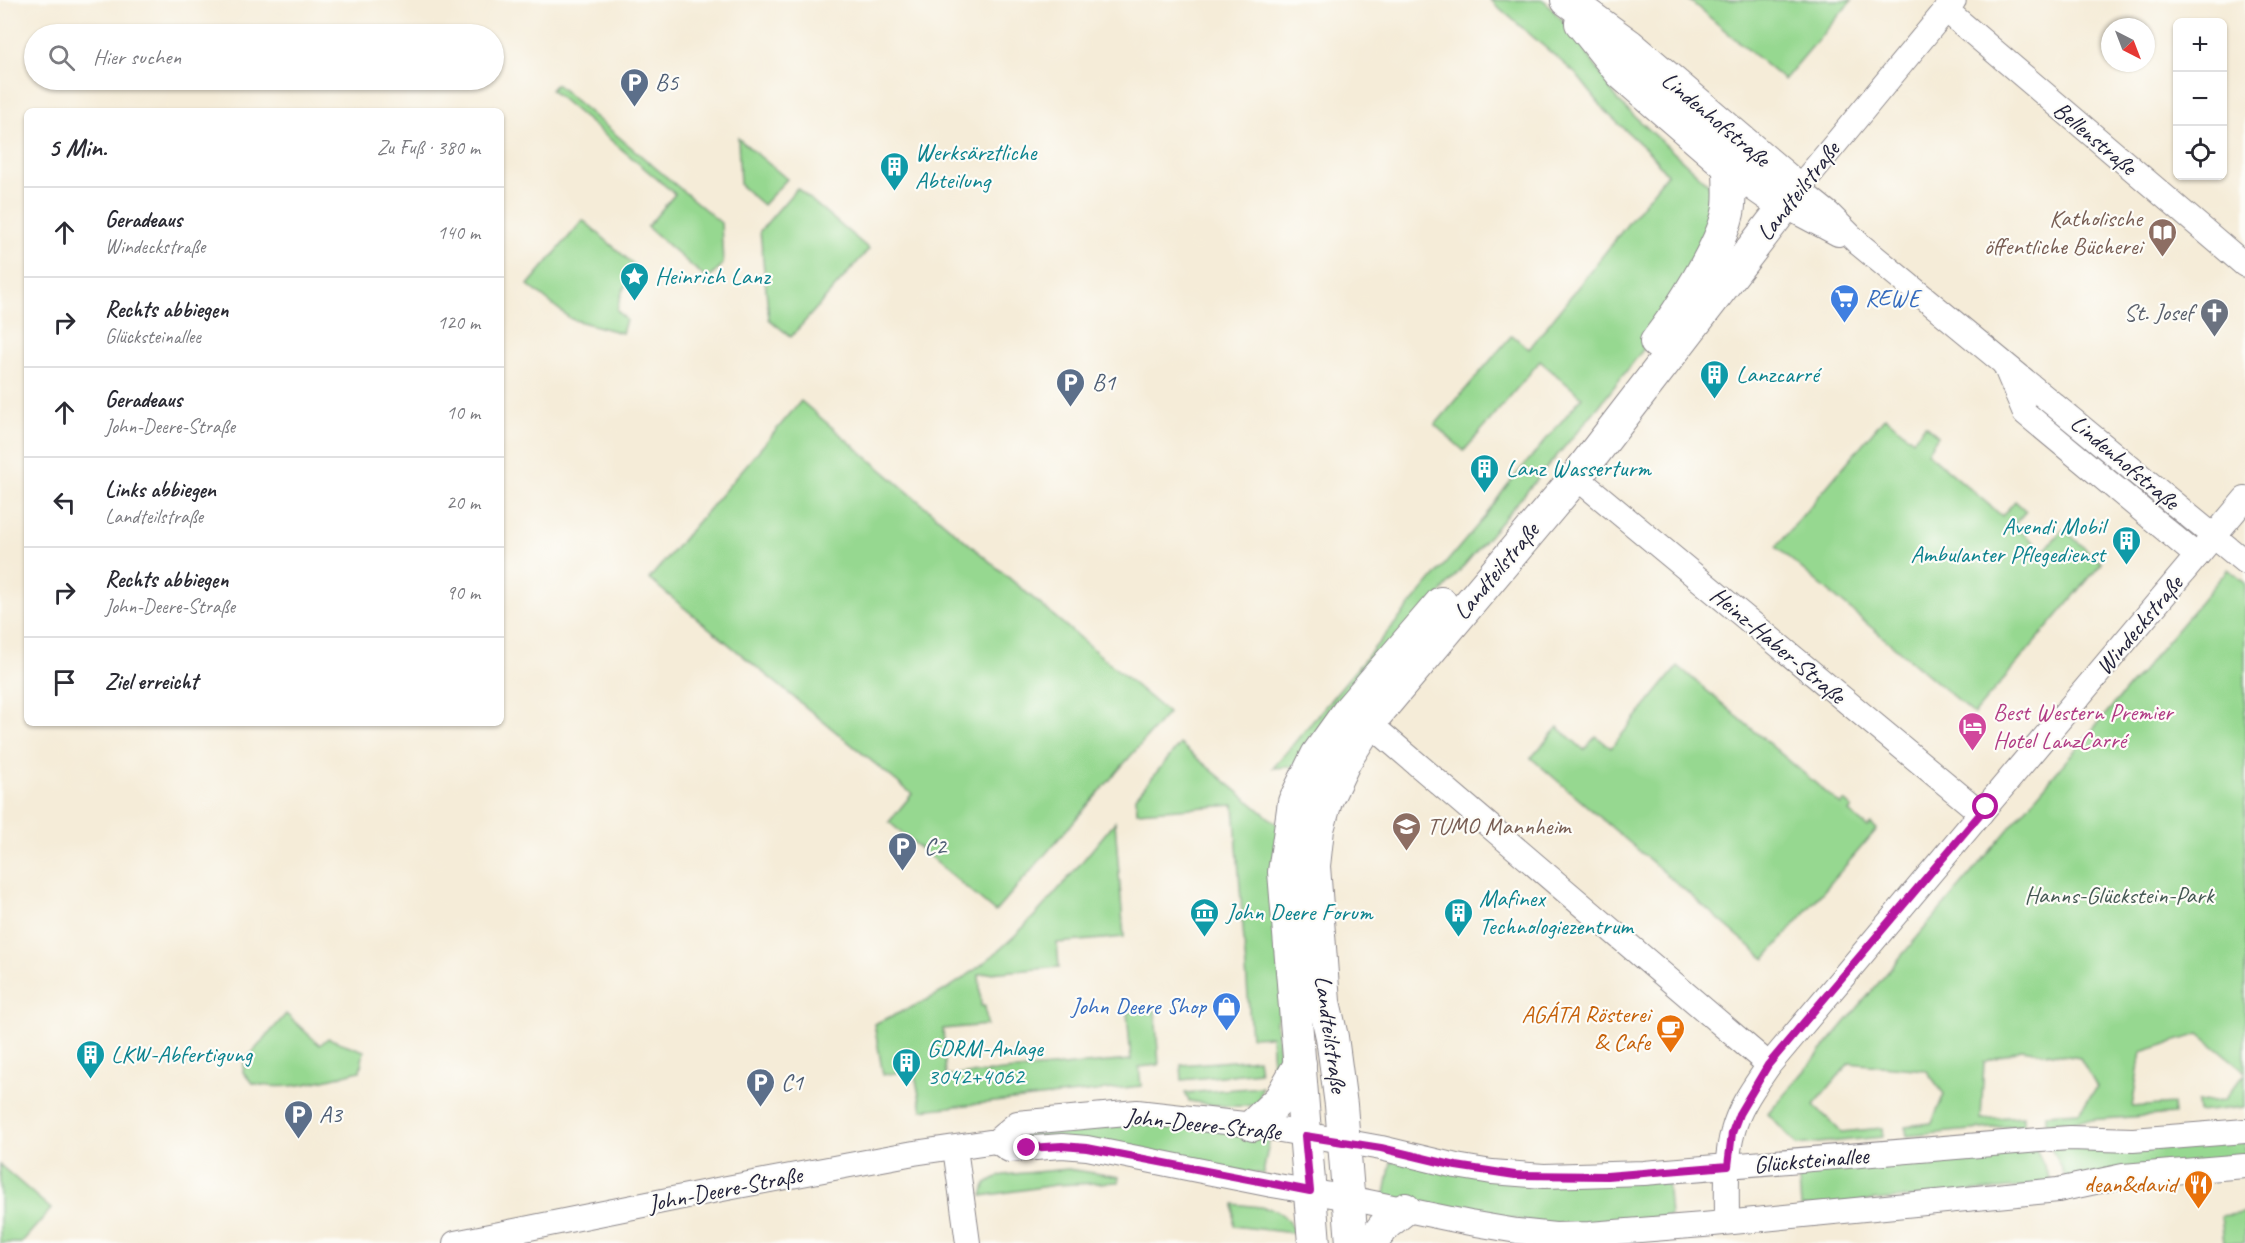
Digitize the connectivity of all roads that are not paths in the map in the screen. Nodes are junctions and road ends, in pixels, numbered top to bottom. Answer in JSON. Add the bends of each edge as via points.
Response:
{"nodes":[{"id":1,"x":1565,"y":0,"type":"edge"},
{"id":2,"x":1950,"y":5,"type":"edge"},
{"id":3,"x":1730,"y":167,"type":"junction"},
{"id":4,"x":1792,"y":197,"type":"junction"},
{"id":5,"x":2245,"y":265,"type":"edge"},
{"id":6,"x":2003,"y":363,"type":"junction"},
{"id":7,"x":1576,"y":477,"type":"junction"},
{"id":8,"x":2245,"y":499,"type":"edge"},
{"id":9,"x":2214,"y":536,"type":"junction"},
{"id":10,"x":2197,"y":556,"type":"junction"},
{"id":11,"x":2245,"y":562,"type":"edge"},
{"id":12,"x":1369,"y":723,"type":"junction"},
{"id":13,"x":1981,"y":813,"type":"junction"},
{"id":14,"x":1300,"y":1064,"type":"junction"},
{"id":15,"x":1768,"y":1065,"type":"junction"},
{"id":16,"x":1253,"y":1125,"type":"junction"},
{"id":17,"x":2245,"y":1131,"type":"edge"},
{"id":18,"x":1305,"y":1136,"type":"junction"},
{"id":19,"x":996,"y":1141,"type":"junction"},
{"id":20,"x":1344,"y":1142,"type":"junction"},
{"id":21,"x":955,"y":1148,"type":"junction"},
{"id":22,"x":1728,"y":1166,"type":"junction"},
{"id":23,"x":2245,"y":1166,"type":"edge"},
{"id":24,"x":1310,"y":1191,"type":"junction"},
{"id":25,"x":1350,"y":1198,"type":"junction"},
{"id":26,"x":1405,"y":1209,"type":"junction"},
{"id":27,"x":1727,"y":1221,"type":"junction"},
{"id":28,"x":455,"y":1243,"type":"edge"},
{"id":29,"x":968,"y":1243,"type":"edge"},
{"id":30,"x":1314,"y":1243,"type":"edge"},
{"id":31,"x":1352,"y":1243,"type":"edge"},
{"id":32,"x":1371,"y":1243,"type":"edge"}],
"edges":[{"from":1,"to":3,"type":"street","name":"Lindenhofstraße","via":[[1621,73]]},
{"from":1,"to":4,"type":"street","name":"Lindenhofstraße","via":[[1629,45]]},
{"from":2,"to":4,"type":"street","name":"Landteilstraße"},
{"from":2,"to":5,"type":"street","name":"Bellenstraße"},
{"from":3,"to":4,"type":"street","name":"Lindenhofstraße"},
{"from":3,"to":14,"type":"street","name":"Landteilstraße","via":[[1729,211],[1723,232],[1668,326],[1620,391],[1350,710],[1305,778],[1294,802],[1284,872]]},
{"from":4,"to":6,"type":"street","name":"Lindenhofstraße","via":[[1859,244]]},
{"from":4,"to":7,"type":"street","name":"Landteilstraße"},
{"from":6,"to":9,"type":"street","name":"Lindenhofstraße"},
{"from":6,"to":10,"type":"street","name":"Lindenhofstraße","via":[[2025,413]]},
{"from":7,"to":12,"type":"street","name":"Landteilstraße"},
{"from":7,"to":13,"type":"street","name":"Heinz-Haber-Straße"},
{"from":8,"to":9,"type":"street","name":"Windeckstraße"},
{"from":9,"to":10,"type":"street","name":"Windeckstraße"},
{"from":9,"to":11,"type":"street","name":"Lindenhofstraße"},
{"from":10,"to":13,"type":"street","name":"Windeckstraße"},
{"from":12,"to":15,"type":"street"},
{"from":12,"to":20,"type":"street","name":"Landteilstraße","via":[[1326,801],[1314,866],[1324,1002]]},
{"from":13,"to":15,"type":"street","name":"Windeckstraße"},
{"from":14,"to":16,"type":"street","via":[[1280,1099]]},
{"from":14,"to":18,"type":"street","name":"Landteilstraße"},
{"from":15,"to":22,"type":"street","name":"Windeckstraße","via":[[1739,1114]]},
{"from":16,"to":18,"type":"street","name":"John-Deere-Straße"},
{"from":16,"to":19,"type":"street","name":"John-Deere-Straße","via":[[1137,1112],[1017,1123]]},
{"from":17,"to":22,"type":"street","name":"Glücksteinallee","via":[[2133,1140],[2050,1139]]},
{"from":18,"to":20,"type":"street","name":"John-Deere-Straße"},
{"from":18,"to":24,"type":"street","name":"Landteilstraße"},
{"from":19,"to":21,"type":"street","name":"John-Deere-Straße"},
{"from":19,"to":24,"type":"street","name":"John-Deere-Straße","via":[[1009,1150],[1087,1148]]},
{"from":20,"to":22,"type":"street","name":"Glücksteinallee","via":[[1515,1175],[1607,1176]]},
{"from":20,"to":25,"type":"street","name":"Landteilstraße"},
{"from":21,"to":28,"type":"street","name":"John-Deere-Straße","via":[[744,1185]]},
{"from":21,"to":29,"type":"street"},
{"from":22,"to":27,"type":"street","name":"Windeckstraße"},
{"from":23,"to":27,"type":"street","via":[[2123,1176],[2058,1190]]},
{"from":24,"to":25,"type":"street","name":"John-Deere-Straße"},
{"from":24,"to":30,"type":"street","name":"Landteilstraße"},
{"from":25,"to":26,"type":"street"},
{"from":25,"to":31,"type":"street","name":"Landteilstraße"},
{"from":26,"to":27,"type":"street","via":[[1494,1228],[1555,1235]]},
{"from":26,"to":32,"type":"street"}]}
